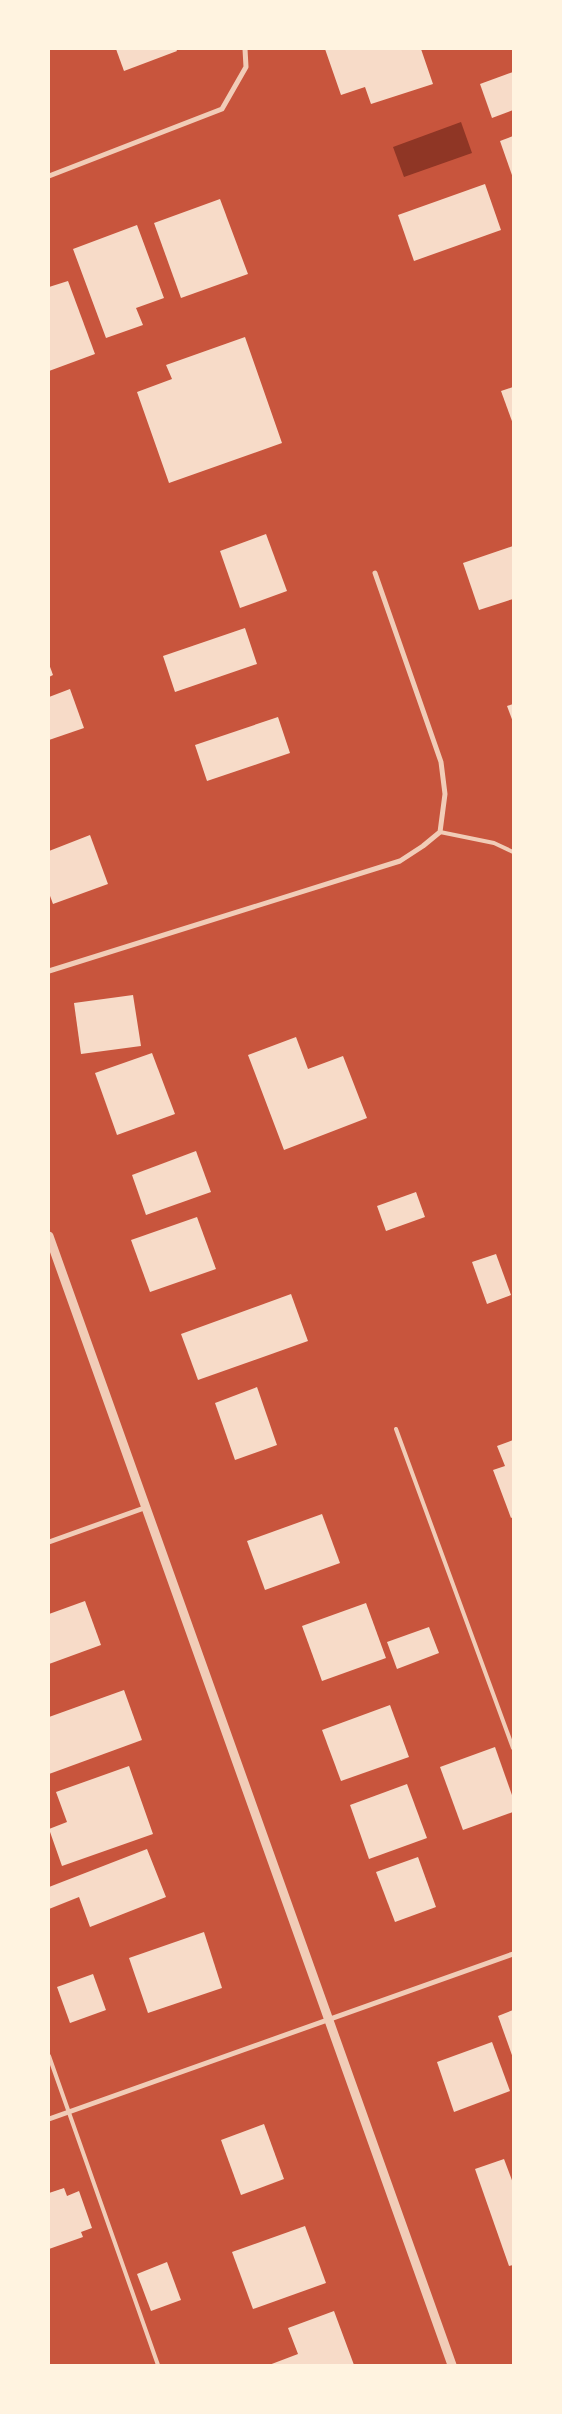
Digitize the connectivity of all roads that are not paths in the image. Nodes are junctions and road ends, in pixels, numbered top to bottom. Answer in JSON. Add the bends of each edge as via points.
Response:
{"nodes":[{"id":1,"x":245,"y":49,"type":"edge"},
{"id":2,"x":49,"y":176,"type":"edge"},
{"id":3,"x":375,"y":573,"type":"dead end"},
{"id":4,"x":440,"y":832,"type":"junction"},
{"id":5,"x":513,"y":852,"type":"edge"},
{"id":6,"x":49,"y":971,"type":"edge"},
{"id":7,"x":49,"y":1236,"type":"edge"},
{"id":8,"x":396,"y":1429,"type":"dead end"},
{"id":9,"x":146,"y":1507,"type":"junction"},
{"id":10,"x":49,"y":1542,"type":"edge"},
{"id":11,"x":513,"y":1748,"type":"edge"},
{"id":12,"x":513,"y":1954,"type":"edge"},
{"id":13,"x":328,"y":2019,"type":"junction"},
{"id":14,"x":49,"y":2056,"type":"edge"},
{"id":15,"x":69,"y":2112,"type":"junction"},
{"id":16,"x":49,"y":2119,"type":"edge"},
{"id":17,"x":158,"y":2365,"type":"edge"},
{"id":18,"x":452,"y":2365,"type":"edge"}],
"edges":[{"from":1,"to":2,"type":"street","via":[[246,68],[222,109]]},
{"from":3,"to":4,"type":"street","via":[[441,762],[445,794]]},
{"from":4,"to":5,"type":"lane","via":[[494,843]]},
{"from":4,"to":6,"type":"street","via":[[400,861]]},
{"from":7,"to":9,"type":"street"},
{"from":8,"to":11,"type":"lane"},
{"from":9,"to":10,"type":"street"},
{"from":9,"to":13,"type":"street"},
{"from":12,"to":13,"type":"street"},
{"from":13,"to":15,"type":"street"},
{"from":13,"to":18,"type":"street"},
{"from":14,"to":15,"type":"lane"},
{"from":15,"to":16,"type":"street"},
{"from":15,"to":17,"type":"lane"}]}
